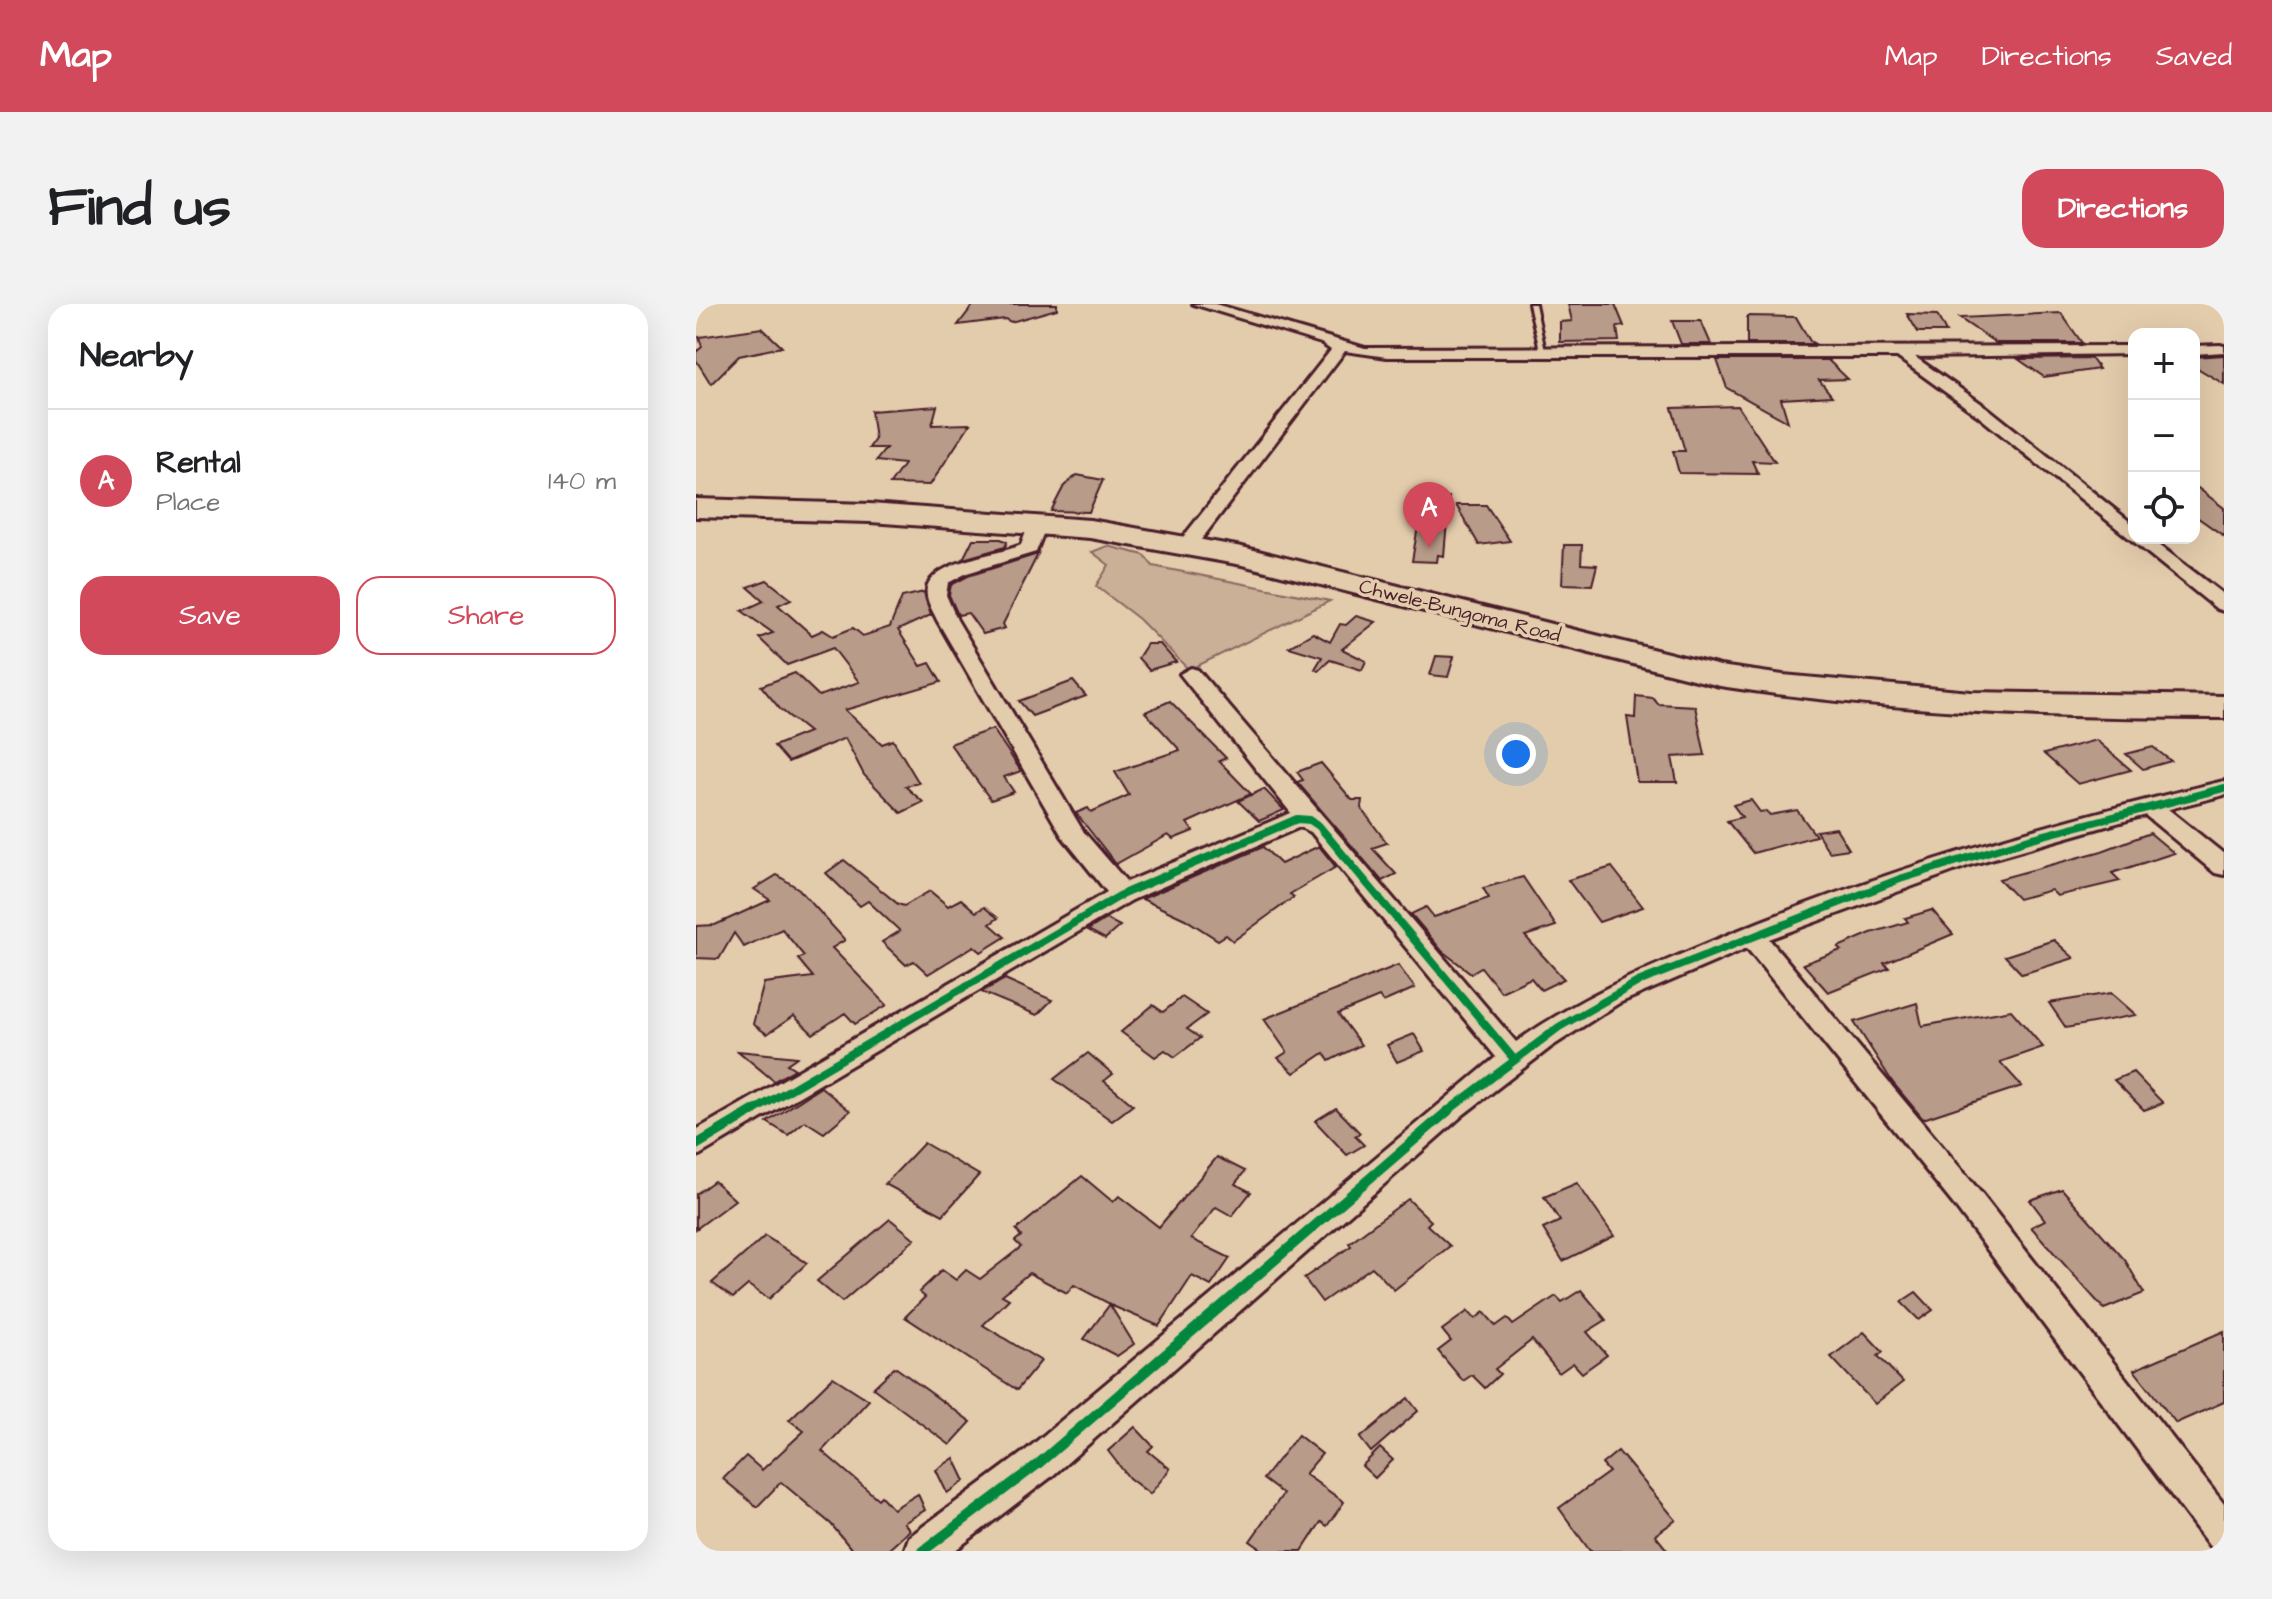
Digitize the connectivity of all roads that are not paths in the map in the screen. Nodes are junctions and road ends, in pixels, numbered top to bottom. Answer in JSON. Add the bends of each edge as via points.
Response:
{"nodes":[{"id":1,"x":1200,"y":304,"type":"edge"},
{"id":2,"x":1532,"y":304,"type":"edge"},
{"id":3,"x":1335,"y":343,"type":"junction"},
{"id":4,"x":2220,"y":349,"type":"dead end"},
{"id":5,"x":1543,"y":350,"type":"junction"},
{"id":6,"x":2128,"y":350,"type":"edge"},
{"id":7,"x":2200,"y":350,"type":"edge"},
{"id":8,"x":1909,"y":353,"type":"junction"},
{"id":9,"x":696,"y":508,"type":"edge"},
{"id":10,"x":1038,"y":524,"type":"junction"},
{"id":11,"x":2128,"y":529,"type":"edge"},
{"id":12,"x":2147,"y":544,"type":"edge"},
{"id":13,"x":1187,"y":545,"type":"junction"},
{"id":14,"x":2224,"y":605,"type":"edge"},
{"id":15,"x":1191,"y":674,"type":"dead end"},
{"id":16,"x":2224,"y":707,"type":"edge"},
{"id":17,"x":2224,"y":788,"type":"edge"},
{"id":18,"x":2149,"y":806,"type":"junction"},
{"id":19,"x":1310,"y":820,"type":"junction"},
{"id":20,"x":2224,"y":867,"type":"edge"},
{"id":21,"x":1123,"y":894,"type":"junction"},
{"id":22,"x":1751,"y":935,"type":"junction"},
{"id":23,"x":1513,"y":1058,"type":"junction"},
{"id":24,"x":696,"y":1145,"type":"edge"},
{"id":25,"x":2224,"y":1535,"type":"edge"},
{"id":26,"x":923,"y":1551,"type":"edge"}],
"edges":[{"from":1,"to":3,"type":"street"},
{"from":2,"to":5,"type":"lane"},
{"from":3,"to":5,"type":"street","via":[[1387,353]]},
{"from":3,"to":13,"type":"street","via":[[1337,354]]},
{"from":4,"to":7,"type":"street"},
{"from":5,"to":8,"type":"street"},
{"from":6,"to":8,"type":"street"},
{"from":8,"to":11,"type":"street","via":[[1903,356],[1983,412]]},
{"from":9,"to":10,"type":"main road","name":"Chwele-Bungoma Road"},
{"from":10,"to":13,"type":"main road","name":"Chwele-Bungoma Road"},
{"from":10,"to":21,"type":"street","via":[[1029,548],[988,563],[961,566],[939,581],[936,595],[1074,836]]},
{"from":12,"to":14,"type":"street"},
{"from":13,"to":16,"type":"main road","name":"Chwele-Bungoma Road","via":[[1720,676],[1789,688],[2072,708]]},
{"from":15,"to":19,"type":"street"},
{"from":17,"to":18,"type":"street"},
{"from":18,"to":20,"type":"street"},
{"from":18,"to":22,"type":"street","via":[[2083,821],[1886,884]]},
{"from":19,"to":21,"type":"street","via":[[1290,821]]},
{"from":19,"to":23,"type":"street"},
{"from":21,"to":24,"type":"street"},
{"from":22,"to":23,"type":"street","via":[[1599,1002]]},
{"from":22,"to":25,"type":"street","via":[[1965,1196]]},
{"from":23,"to":26,"type":"street","via":[[1038,1464]]}]}
